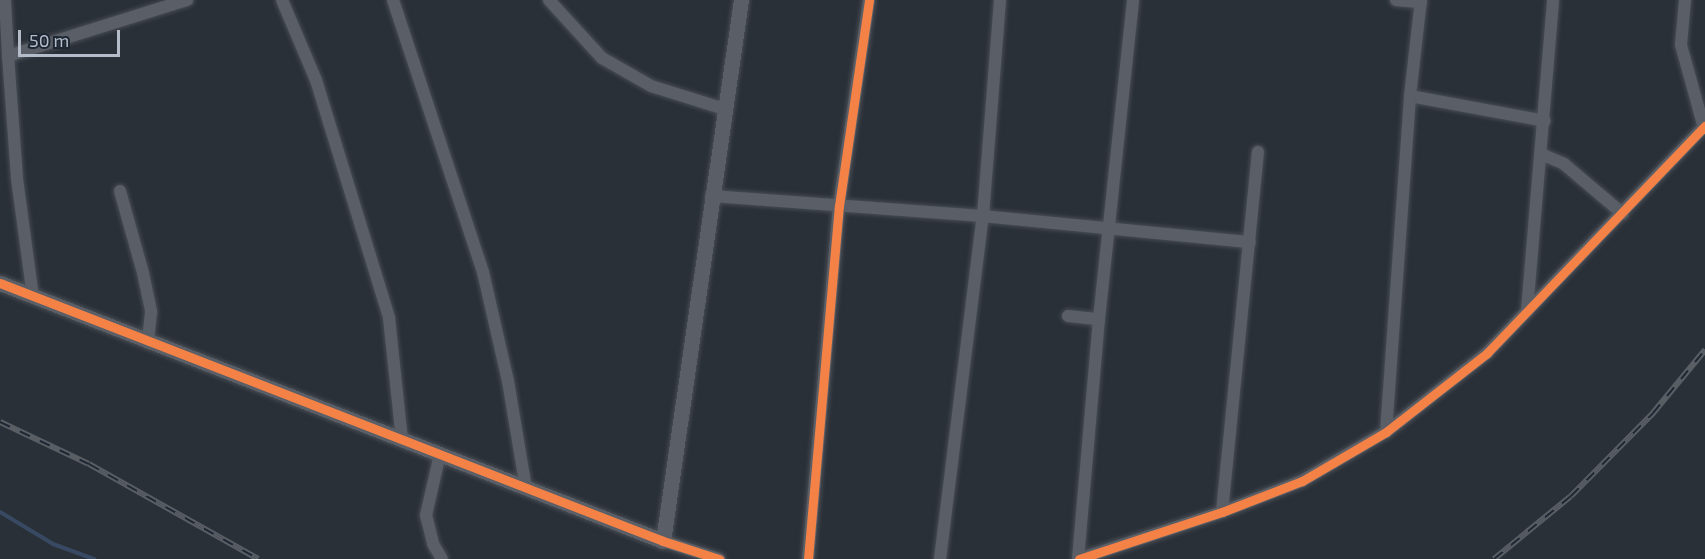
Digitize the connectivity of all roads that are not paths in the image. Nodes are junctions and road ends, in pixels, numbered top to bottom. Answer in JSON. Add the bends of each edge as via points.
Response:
{"nodes":[{"id":1,"x":4,"y":0,"type":"edge"},
{"id":2,"x":187,"y":0,"type":"edge"},
{"id":3,"x":282,"y":0,"type":"edge"},
{"id":4,"x":393,"y":0,"type":"edge"},
{"id":5,"x":549,"y":0,"type":"edge"},
{"id":6,"x":741,"y":0,"type":"edge"},
{"id":7,"x":869,"y":0,"type":"edge"},
{"id":8,"x":1000,"y":0,"type":"edge"},
{"id":9,"x":1133,"y":0,"type":"edge"},
{"id":10,"x":1396,"y":0,"type":"edge"},
{"id":11,"x":1553,"y":0,"type":"edge"},
{"id":12,"x":1685,"y":0,"type":"edge"},
{"id":13,"x":1421,"y":1,"type":"edge"},
{"id":14,"x":155,"y":5,"type":"edge"},
{"id":15,"x":8,"y":56,"type":"junction"},
{"id":16,"x":1410,"y":96,"type":"junction"},
{"id":17,"x":725,"y":109,"type":"junction"},
{"id":18,"x":1545,"y":121,"type":"junction"},
{"id":19,"x":1704,"y":127,"type":"edge"},
{"id":20,"x":1258,"y":152,"type":"dead end"},
{"id":21,"x":1541,"y":154,"type":"junction"},
{"id":22,"x":120,"y":191,"type":"dead end"},
{"id":23,"x":711,"y":196,"type":"junction"},
{"id":24,"x":839,"y":206,"type":"junction"},
{"id":25,"x":1623,"y":214,"type":"junction"},
{"id":26,"x":983,"y":216,"type":"junction"},
{"id":27,"x":1109,"y":228,"type":"junction"},
{"id":28,"x":1250,"y":242,"type":"junction"},
{"id":29,"x":0,"y":283,"type":"edge"},
{"id":30,"x":33,"y":297,"type":"junction"},
{"id":31,"x":1527,"y":311,"type":"junction"},
{"id":32,"x":1068,"y":316,"type":"dead end"},
{"id":33,"x":1099,"y":319,"type":"junction"},
{"id":34,"x":148,"y":343,"type":"junction"},
{"id":35,"x":1386,"y":432,"type":"junction"},
{"id":36,"x":402,"y":439,"type":"junction"},
{"id":37,"x":440,"y":454,"type":"junction"},
{"id":38,"x":526,"y":488,"type":"junction"},
{"id":39,"x":1222,"y":512,"type":"junction"},
{"id":40,"x":663,"y":541,"type":"junction"},
{"id":41,"x":442,"y":559,"type":"edge"},
{"id":42,"x":719,"y":559,"type":"edge"},
{"id":43,"x":808,"y":559,"type":"edge"},
{"id":44,"x":940,"y":559,"type":"edge"},
{"id":45,"x":1078,"y":559,"type":"edge"}],
"edges":[{"from":1,"to":15,"type":"street"},
{"from":2,"to":14,"type":"street"},
{"from":3,"to":36,"type":"street","via":[[316,80],[389,318]]},
{"from":4,"to":38,"type":"street","via":[[483,272],[508,381]]},
{"from":5,"to":17,"type":"street","via":[[602,58],[651,86]]},
{"from":6,"to":17,"type":"street"},
{"from":7,"to":24,"type":"street"},
{"from":8,"to":26,"type":"street"},
{"from":9,"to":27,"type":"street"},
{"from":10,"to":13,"type":"street"},
{"from":11,"to":18,"type":"street"},
{"from":12,"to":19,"type":"street","via":[[1681,45]]},
{"from":13,"to":16,"type":"street"},
{"from":14,"to":15,"type":"street"},
{"from":15,"to":30,"type":"street","via":[[17,178]]},
{"from":16,"to":18,"type":"street"},
{"from":16,"to":35,"type":"street"},
{"from":17,"to":23,"type":"street"},
{"from":18,"to":21,"type":"street"},
{"from":19,"to":25,"type":"street"},
{"from":20,"to":28,"type":"street"},
{"from":21,"to":25,"type":"street","via":[[1564,164]]},
{"from":21,"to":31,"type":"street"},
{"from":22,"to":34,"type":"street","via":[[151,312]]},
{"from":23,"to":24,"type":"street"},
{"from":23,"to":40,"type":"street"},
{"from":24,"to":26,"type":"street"},
{"from":24,"to":43,"type":"street"},
{"from":25,"to":31,"type":"street"},
{"from":26,"to":27,"type":"street"},
{"from":26,"to":44,"type":"street"},
{"from":27,"to":28,"type":"street"},
{"from":27,"to":33,"type":"street"},
{"from":28,"to":39,"type":"street"},
{"from":29,"to":30,"type":"street"},
{"from":30,"to":34,"type":"street"},
{"from":31,"to":35,"type":"street","via":[[1488,353]]},
{"from":32,"to":33,"type":"street"},
{"from":33,"to":45,"type":"street"},
{"from":34,"to":36,"type":"street"},
{"from":35,"to":39,"type":"street","via":[[1302,481]]},
{"from":36,"to":37,"type":"street"},
{"from":37,"to":38,"type":"street"},
{"from":37,"to":41,"type":"street","via":[[426,515],[433,544]]},
{"from":38,"to":40,"type":"street"},
{"from":39,"to":45,"type":"street"},
{"from":40,"to":42,"type":"street"}]}
